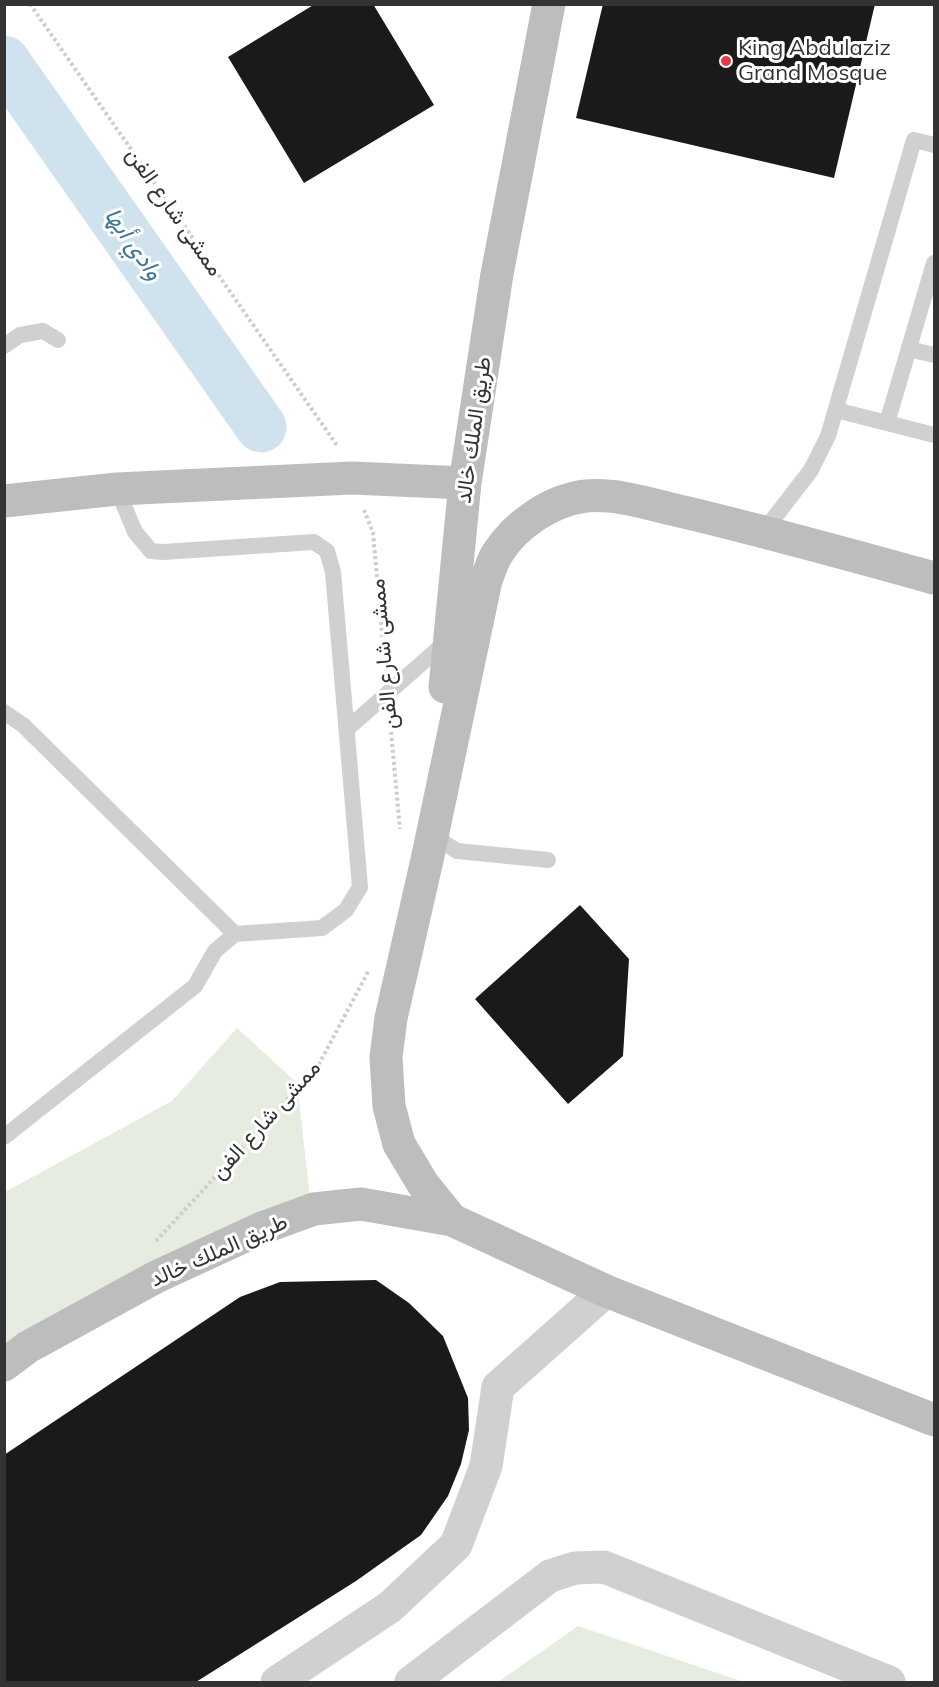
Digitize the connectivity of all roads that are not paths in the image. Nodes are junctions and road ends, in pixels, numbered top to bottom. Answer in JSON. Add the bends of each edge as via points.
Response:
{"nodes":[{"id":1,"x":549,"y":4,"type":"edge"},
{"id":2,"x":934,"y":145,"type":"edge"},
{"id":3,"x":933,"y":272,"type":"edge"},
{"id":4,"x":58,"y":340,"type":"dead end"},
{"id":5,"x":4,"y":346,"type":"edge"},
{"id":6,"x":909,"y":349,"type":"junction"},
{"id":7,"x":934,"y":355,"type":"edge"},
{"id":8,"x":836,"y":410,"type":"junction"},
{"id":9,"x":887,"y":423,"type":"junction"},
{"id":10,"x":934,"y":435,"type":"edge"},
{"id":11,"x":465,"y":483,"type":"junction"},
{"id":12,"x":117,"y":489,"type":"junction"},
{"id":13,"x":4,"y":501,"type":"edge"},
{"id":14,"x":764,"y":531,"type":"junction"},
{"id":15,"x":934,"y":578,"type":"edge"},
{"id":16,"x":450,"y":639,"type":"junction"},
{"id":17,"x":4,"y":712,"type":"edge"},
{"id":18,"x":347,"y":729,"type":"junction"},
{"id":19,"x":430,"y":848,"type":"junction"},
{"id":20,"x":548,"y":860,"type":"dead end"},
{"id":21,"x":235,"y":934,"type":"junction"},
{"id":22,"x":4,"y":1137,"type":"edge"},
{"id":23,"x":452,"y":1220,"type":"junction"},
{"id":24,"x":606,"y":1291,"type":"junction"},
{"id":25,"x":4,"y":1365,"type":"edge"},
{"id":26,"x":934,"y":1420,"type":"edge"},
{"id":27,"x":278,"y":1683,"type":"edge"},
{"id":28,"x":411,"y":1683,"type":"edge"},
{"id":29,"x":889,"y":1683,"type":"edge"}],
"edges":[{"from":1,"to":11,"type":"street","name":"طريق الملك خالد","via":[[497,274]]},
{"from":2,"to":8,"type":"lane","via":[[914,140]]},
{"from":3,"to":6,"type":"lane"},
{"from":4,"to":5,"type":"lane","via":[[43,331],[20,335]]},
{"from":6,"to":7,"type":"lane"},
{"from":6,"to":9,"type":"lane"},
{"from":8,"to":9,"type":"lane"},
{"from":8,"to":14,"type":"lane","via":[[811,470]]},
{"from":9,"to":10,"type":"lane"},
{"from":11,"to":12,"type":"street","via":[[352,478]]},
{"from":11,"to":16,"type":"street","name":"طريق الملك خالد"},
{"from":12,"to":13,"type":"street"},
{"from":12,"to":18,"type":"lane","via":[[135,532],[151,552],[314,542],[327,551],[333,572]]},
{"from":14,"to":15,"type":"street"},
{"from":14,"to":19,"type":"street","via":[[619,498],[586,496],[535,515],[511,537],[497,555],[486,580]]},
{"from":16,"to":18,"type":"lane"},
{"from":16,"to":19,"type":"street","name":"طريق الملك خالد"},
{"from":17,"to":21,"type":"lane","via":[[23,725]]},
{"from":18,"to":21,"type":"lane","via":[[360,887],[346,910],[322,928]]},
{"from":19,"to":20,"type":"lane"},
{"from":19,"to":23,"type":"street","via":[[391,1018],[386,1057],[389,1106],[399,1144],[423,1184]]},
{"from":21,"to":22,"type":"lane","via":[[215,951],[195,986]]},
{"from":23,"to":24,"type":"street"},
{"from":23,"to":25,"type":"street","name":"طريق الملك خالد","via":[[361,1204],[314,1209],[262,1228],[156,1277],[28,1347]]},
{"from":24,"to":26,"type":"street"},
{"from":24,"to":27,"type":"street","via":[[498,1387],[486,1466],[456,1545],[390,1607]]},
{"from":28,"to":29,"type":"street","via":[[550,1576],[575,1568],[604,1567]]}]}
